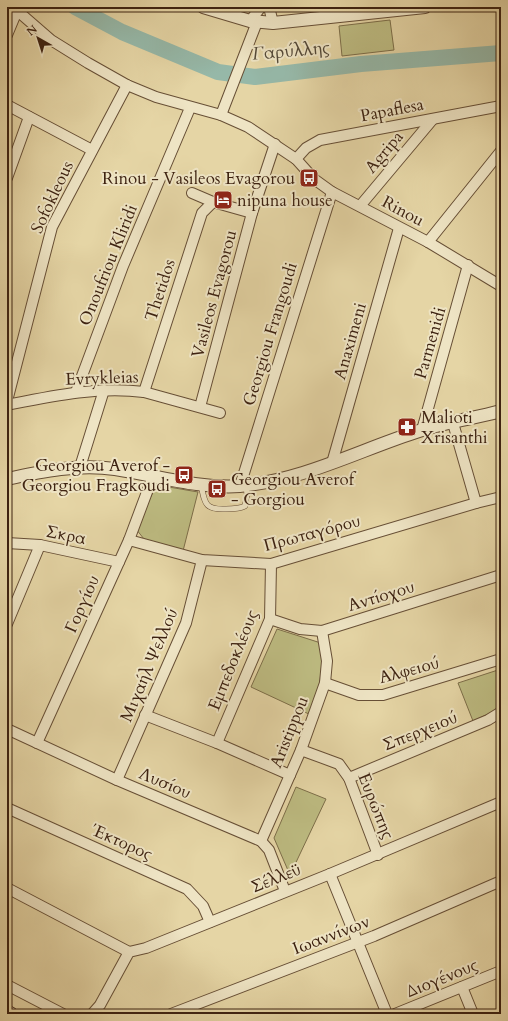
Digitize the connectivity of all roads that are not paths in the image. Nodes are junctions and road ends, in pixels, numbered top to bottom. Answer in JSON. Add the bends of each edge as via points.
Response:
{"nodes":[{"id":1,"x":203,"y":7,"type":"edge"},
{"id":2,"x":261,"y":7,"type":"edge"},
{"id":3,"x":269,"y":7,"type":"edge"},
{"id":4,"x":425,"y":7,"type":"edge"},
{"id":5,"x":15,"y":9,"type":"edge"},
{"id":6,"x":345,"y":11,"type":"edge"},
{"id":7,"x":253,"y":22,"type":"junction"},
{"id":8,"x":273,"y":23,"type":"junction"},
{"id":9,"x":7,"y":35,"type":"edge"},
{"id":10,"x":127,"y":85,"type":"junction"},
{"id":11,"x":7,"y":105,"type":"edge"},
{"id":12,"x":501,"y":106,"type":"edge"},
{"id":13,"x":190,"y":108,"type":"junction"},
{"id":14,"x":221,"y":115,"type":"junction"},
{"id":15,"x":29,"y":117,"type":"junction"},
{"id":16,"x":433,"y":119,"type":"junction"},
{"id":17,"x":275,"y":144,"type":"junction"},
{"id":18,"x":92,"y":150,"type":"junction"},
{"id":19,"x":501,"y":151,"type":"edge"},
{"id":20,"x":296,"y":158,"type":"junction"},
{"id":21,"x":7,"y":178,"type":"edge"},
{"id":22,"x":332,"y":192,"type":"junction"},
{"id":23,"x":192,"y":193,"type":"dead end"},
{"id":24,"x":214,"y":202,"type":"junction"},
{"id":25,"x":360,"y":206,"type":"junction"},
{"id":26,"x":252,"y":213,"type":"junction"},
{"id":27,"x":399,"y":228,"type":"junction"},
{"id":28,"x":428,"y":242,"type":"junction"},
{"id":29,"x":468,"y":265,"type":"junction"},
{"id":30,"x":501,"y":286,"type":"edge"},
{"id":31,"x":104,"y":390,"type":"junction"},
{"id":32,"x":76,"y":392,"type":"junction"},
{"id":33,"x":144,"y":392,"type":"junction"},
{"id":34,"x":7,"y":401,"type":"edge"},
{"id":35,"x":7,"y":405,"type":"edge"},
{"id":36,"x":200,"y":407,"type":"junction"},
{"id":37,"x":501,"y":411,"type":"edge"},
{"id":38,"x":220,"y":413,"type":"dead end"},
{"id":39,"x":454,"y":423,"type":"junction"},
{"id":40,"x":422,"y":430,"type":"junction"},
{"id":41,"x":332,"y":463,"type":"junction"},
{"id":42,"x":80,"y":467,"type":"junction"},
{"id":43,"x":154,"y":476,"type":"junction"},
{"id":44,"x":7,"y":478,"type":"edge"},
{"id":45,"x":199,"y":484,"type":"junction"},
{"id":46,"x":243,"y":485,"type":"junction"},
{"id":47,"x":501,"y":497,"type":"edge"},
{"id":48,"x":476,"y":502,"type":"junction"},
{"id":49,"x":129,"y":540,"type":"junction"},
{"id":50,"x":7,"y":543,"type":"edge"},
{"id":51,"x":40,"y":545,"type":"junction"},
{"id":52,"x":202,"y":560,"type":"junction"},
{"id":53,"x":119,"y":562,"type":"junction"},
{"id":54,"x":272,"y":564,"type":"junction"},
{"id":55,"x":501,"y":575,"type":"edge"},
{"id":56,"x":270,"y":620,"type":"junction"},
{"id":57,"x":7,"y":624,"type":"edge"},
{"id":58,"x":322,"y":631,"type":"junction"},
{"id":59,"x":501,"y":659,"type":"edge"},
{"id":60,"x":325,"y":683,"type":"junction"},
{"id":61,"x":501,"y":712,"type":"edge"},
{"id":62,"x":145,"y":715,"type":"junction"},
{"id":63,"x":7,"y":729,"type":"edge"},
{"id":64,"x":37,"y":743,"type":"junction"},
{"id":65,"x":217,"y":743,"type":"junction"},
{"id":66,"x":301,"y":750,"type":"junction"},
{"id":67,"x":290,"y":775,"type":"junction"},
{"id":68,"x":349,"y":778,"type":"junction"},
{"id":69,"x":117,"y":780,"type":"junction"},
{"id":70,"x":501,"y":802,"type":"edge"},
{"id":71,"x":7,"y":808,"type":"edge"},
{"id":72,"x":261,"y":841,"type":"junction"},
{"id":73,"x":378,"y":855,"type":"junction"},
{"id":74,"x":330,"y":874,"type":"junction"},
{"id":75,"x":501,"y":881,"type":"edge"},
{"id":76,"x":7,"y":888,"type":"edge"},
{"id":77,"x":285,"y":891,"type":"junction"},
{"id":78,"x":210,"y":922,"type":"junction"},
{"id":79,"x":358,"y":942,"type":"junction"},
{"id":80,"x":129,"y":952,"type":"junction"},
{"id":81,"x":501,"y":971,"type":"edge"},
{"id":82,"x":7,"y":985,"type":"edge"},
{"id":83,"x":462,"y":987,"type":"junction"},
{"id":84,"x":7,"y":1013,"type":"edge"},
{"id":85,"x":10,"y":1014,"type":"edge"},
{"id":86,"x":63,"y":1014,"type":"edge"},
{"id":87,"x":92,"y":1014,"type":"edge"},
{"id":88,"x":172,"y":1014,"type":"edge"},
{"id":89,"x":387,"y":1014,"type":"edge"},
{"id":90,"x":395,"y":1014,"type":"edge"},
{"id":91,"x":473,"y":1014,"type":"edge"}],
"edges":[{"from":1,"to":7,"type":"street"},
{"from":2,"to":7,"type":"street"},
{"from":3,"to":8,"type":"street"},
{"from":4,"to":6,"type":"street"},
{"from":5,"to":9,"type":"street"},
{"from":5,"to":10,"type":"street","name":"Rinou","via":[[52,40]]},
{"from":6,"to":8,"type":"street"},
{"from":7,"to":8,"type":"street"},
{"from":7,"to":14,"type":"street","via":[[246,50]]},
{"from":10,"to":13,"type":"street","name":"Rinou"},
{"from":10,"to":18,"type":"street","name":"Sofokleous"},
{"from":11,"to":15,"type":"street"},
{"from":12,"to":16,"type":"street","name":"Papaflesa"},
{"from":13,"to":14,"type":"street","name":"Rinou"},
{"from":13,"to":32,"type":"street","name":"Onoufriou Kliridi","via":[[123,266]]},
{"from":14,"to":17,"type":"street","name":"Rinou","via":[[248,127]]},
{"from":15,"to":18,"type":"street"},
{"from":15,"to":21,"type":"street"},
{"from":16,"to":20,"type":"street","name":"Papaflesa","via":[[320,140]]},
{"from":16,"to":25,"type":"street","name":"Agripa"},
{"from":17,"to":20,"type":"street","name":"Rinou"},
{"from":17,"to":26,"type":"street","name":"Vasileos Evagorou"},
{"from":18,"to":34,"type":"street","name":"Sofokleous","via":[[52,228]]},
{"from":19,"to":28,"type":"street"},
{"from":20,"to":22,"type":"street","name":"Rinou","via":[[314,179]]},
{"from":22,"to":25,"type":"street","name":"Rinou"},
{"from":22,"to":46,"type":"street","name":"Georgiou Frangoudi"},
{"from":23,"to":24,"type":"street"},
{"from":24,"to":26,"type":"street"},
{"from":24,"to":33,"type":"street","name":"Thetidos","via":[[202,213]]},
{"from":25,"to":27,"type":"street","name":"Rinou"},
{"from":26,"to":36,"type":"street","name":"Vasileos Evagorou"},
{"from":27,"to":28,"type":"street","name":"Rinou"},
{"from":27,"to":41,"type":"street","name":"Anaximeni"},
{"from":28,"to":29,"type":"street","name":"Rinou"},
{"from":29,"to":30,"type":"street","name":"Rinou"},
{"from":29,"to":40,"type":"street","name":"Parmenidi"},
{"from":31,"to":32,"type":"street","name":"Evrykleias"},
{"from":31,"to":33,"type":"street","name":"Evrykleias"},
{"from":31,"to":42,"type":"street"},
{"from":32,"to":35,"type":"street","name":"Evrykleias"},
{"from":33,"to":36,"type":"street","name":"Evrykleias"},
{"from":36,"to":38,"type":"street","name":"Evrykleias"},
{"from":37,"to":39,"type":"street"},
{"from":39,"to":40,"type":"street"},
{"from":39,"to":48,"type":"street"},
{"from":40,"to":41,"type":"street"},
{"from":41,"to":46,"type":"street","via":[[287,479]]},
{"from":42,"to":43,"type":"street"},
{"from":42,"to":44,"type":"street","via":[[43,470]]},
{"from":43,"to":45,"type":"street"},
{"from":43,"to":49,"type":"street","name":"Γοργίου"},
{"from":45,"to":46,"type":"street"},
{"from":45,"to":46,"type":"lane","via":[[204,503],[214,510],[245,506],[247,495]]},
{"from":47,"to":48,"type":"street","name":"Πρωταγόρου"},
{"from":48,"to":54,"type":"street","name":"Πρωταγόρου"},
{"from":49,"to":52,"type":"street","name":"Πρωταγόρου"},
{"from":49,"to":53,"type":"street","name":"Γοργίου"},
{"from":50,"to":51,"type":"street","name":"Σκρα"},
{"from":51,"to":53,"type":"street","name":"Σκρα"},
{"from":51,"to":57,"type":"street"},
{"from":52,"to":54,"type":"street","name":"Πρωταγόρου"},
{"from":52,"to":62,"type":"street","name":"Μιχαήλ Ψελλού","via":[[186,623]]},
{"from":53,"to":64,"type":"street","name":"Γοργίου"},
{"from":54,"to":56,"type":"street","name":"Εμπεδοκλέους"},
{"from":55,"to":58,"type":"street","name":"Αντίοχου"},
{"from":56,"to":58,"type":"street","name":"Αντίοχου","via":[[300,629]]},
{"from":56,"to":65,"type":"street","name":"Εμπεδοκλέους"},
{"from":58,"to":60,"type":"street","name":"Aristippou","via":[[327,661]]},
{"from":59,"to":60,"type":"street","name":"Αλφειού","via":[[384,695],[359,695]]},
{"from":60,"to":66,"type":"street","name":"Aristippou"},
{"from":61,"to":68,"type":"street","name":"Σπερχειού","via":[[488,720]]},
{"from":62,"to":65,"type":"street"},
{"from":62,"to":69,"type":"street","name":"Μιχαήλ Ψελλού"},
{"from":63,"to":64,"type":"street","name":"Λυσίου"},
{"from":64,"to":69,"type":"street","name":"Λυσίου"},
{"from":65,"to":67,"type":"street"},
{"from":66,"to":67,"type":"street","name":"Aristippou"},
{"from":66,"to":68,"type":"street","name":"Ευρώπης","via":[[339,764]]},
{"from":67,"to":72,"type":"street","name":"Aristippou"},
{"from":68,"to":73,"type":"street","name":"Ευρώπης"},
{"from":69,"to":72,"type":"street","name":"Λυσίου"},
{"from":70,"to":73,"type":"street","name":"Σέλλεϋ"},
{"from":71,"to":78,"type":"street","name":"Έκτορος","via":[[187,889],[203,906]]},
{"from":72,"to":77,"type":"street","via":[[269,850]]},
{"from":73,"to":74,"type":"street","name":"Σέλλεϋ"},
{"from":74,"to":77,"type":"street","name":"Σέλλεϋ"},
{"from":74,"to":79,"type":"street"},
{"from":75,"to":79,"type":"street","name":"Ιωαννίνων"},
{"from":76,"to":80,"type":"street"},
{"from":77,"to":78,"type":"street","name":"Σέλλεϋ"},
{"from":78,"to":80,"type":"street","name":"Σέλλεϋ","via":[[146,948]]},
{"from":79,"to":88,"type":"street","name":"Ιωαννίνων"},
{"from":79,"to":89,"type":"street"},
{"from":80,"to":87,"type":"street","via":[[100,1006]]},
{"from":81,"to":83,"type":"street","name":"Διογένους"},
{"from":82,"to":86,"type":"street"},
{"from":83,"to":90,"type":"street","name":"Διογένους"},
{"from":83,"to":91,"type":"street"},
{"from":84,"to":85,"type":"main road"}]}
